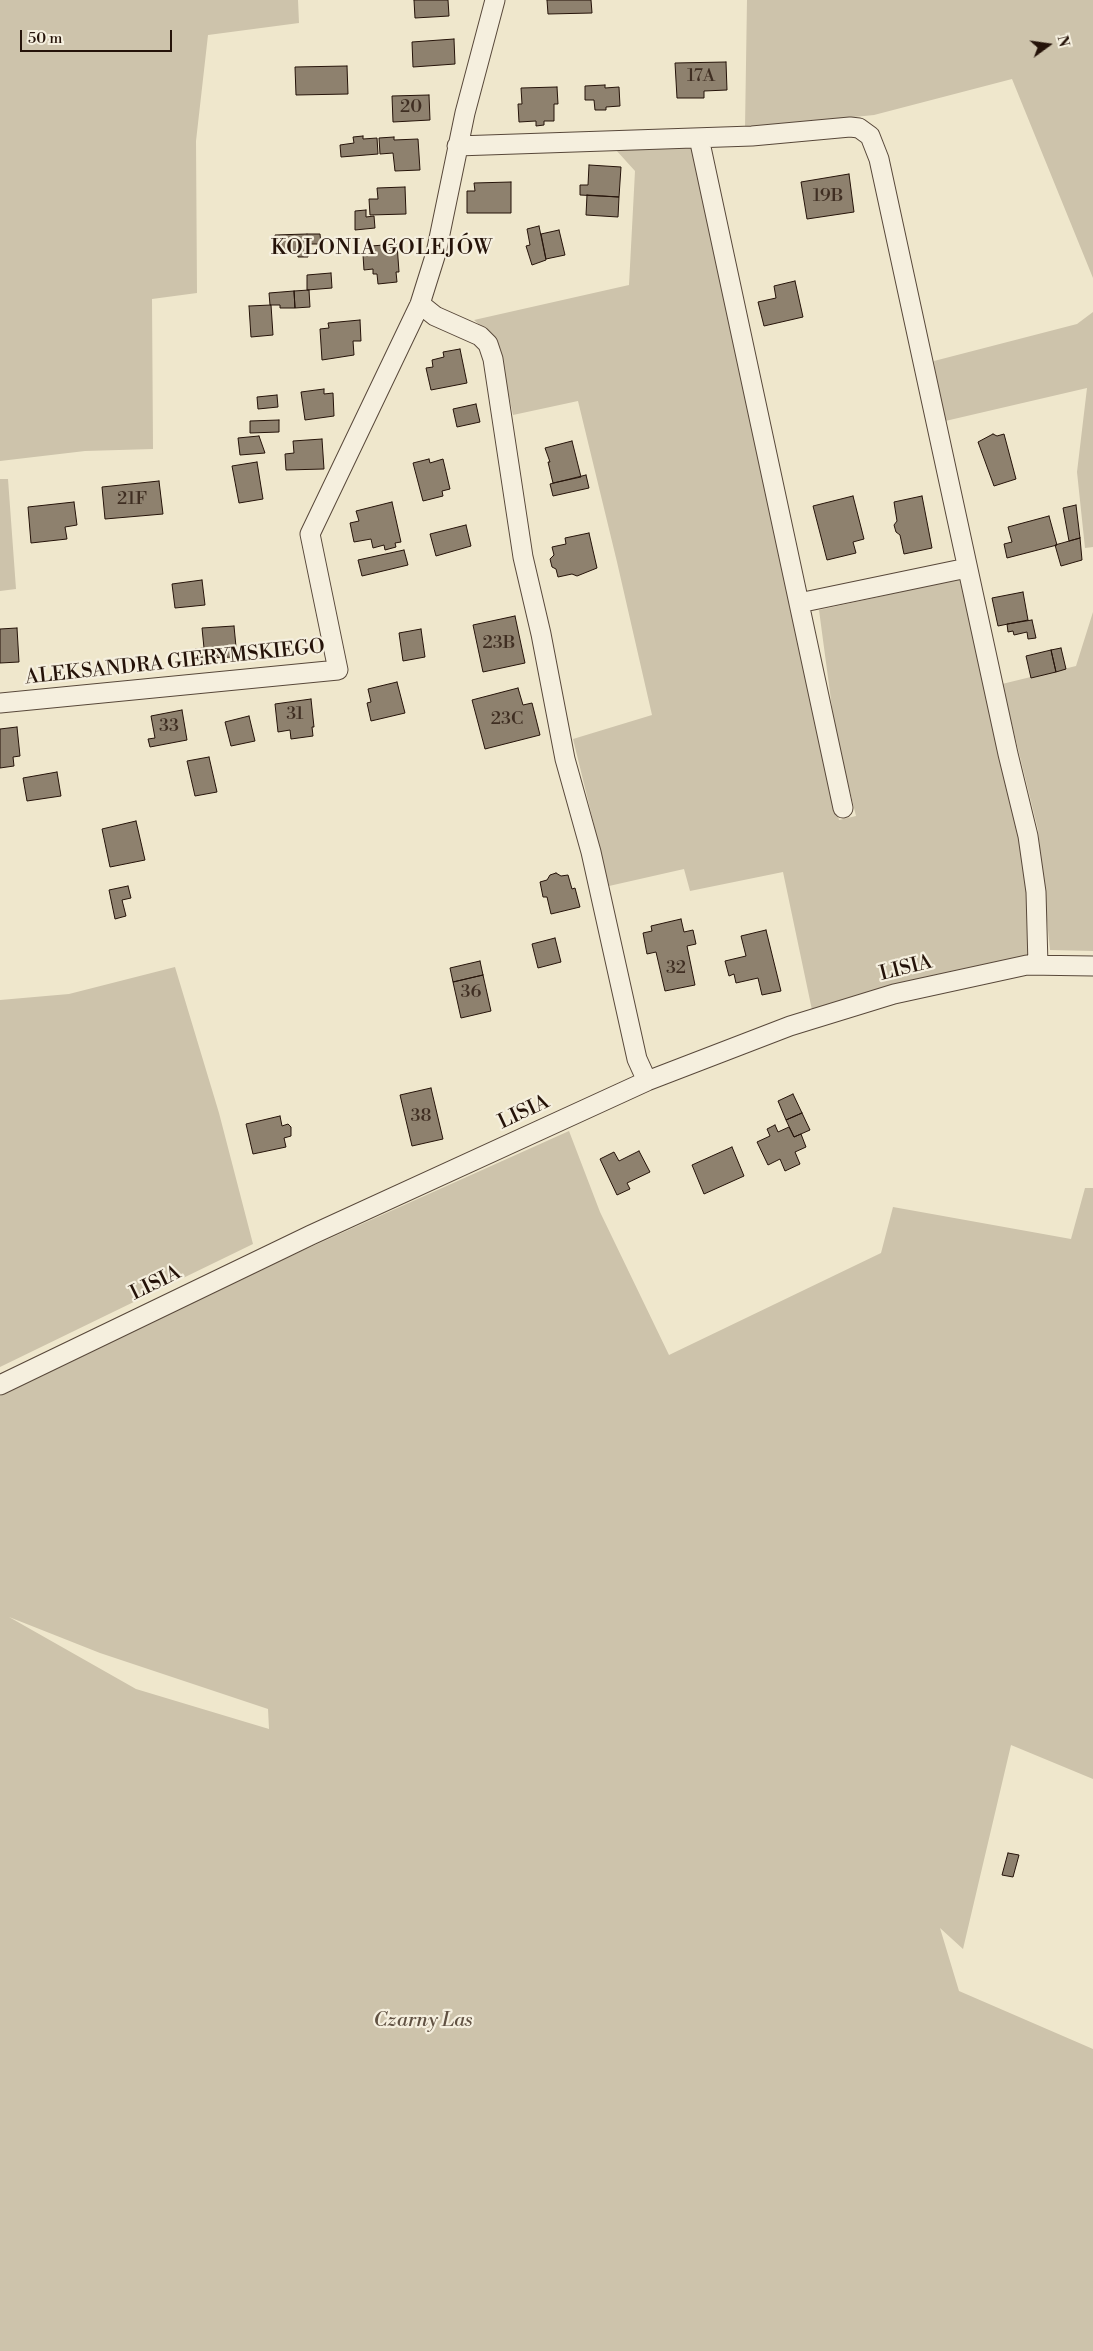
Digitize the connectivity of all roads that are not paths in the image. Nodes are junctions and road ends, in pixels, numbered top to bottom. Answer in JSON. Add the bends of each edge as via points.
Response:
{"nodes":[{"id":1,"x":495,"y":0,"type":"edge"},
{"id":2,"x":699,"y":138,"type":"junction"},
{"id":3,"x":457,"y":146,"type":"junction"},
{"id":4,"x":420,"y":304,"type":"junction"},
{"id":5,"x":967,"y":568,"type":"junction"},
{"id":6,"x":799,"y":603,"type":"junction"},
{"id":7,"x":0,"y":703,"type":"edge"},
{"id":8,"x":843,"y":808,"type":"dead end"},
{"id":9,"x":1038,"y":965,"type":"junction"},
{"id":10,"x":1093,"y":966,"type":"edge"},
{"id":11,"x":647,"y":1081,"type":"junction"},
{"id":12,"x":0,"y":1385,"type":"edge"}],
"edges":[{"from":1,"to":3,"type":"street","name":"ALEKSANDRA GIERYMSKIEGO"},
{"from":2,"to":3,"type":"street"},
{"from":2,"to":5,"type":"street","via":[[778,135],[850,127],[863,130],[874,142]]},
{"from":2,"to":6,"type":"street"},
{"from":3,"to":4,"type":"street","name":"ALEKSANDRA GIERYMSKIEGO","via":[[436,253]]},
{"from":4,"to":7,"type":"street","name":"ALEKSANDRA GIERYMSKIEGO","via":[[310,534],[338,670]]},
{"from":4,"to":11,"type":"street","via":[[434,316],[480,336],[488,344],[493,359],[515,515],[564,750],[591,852],[637,1058]]},
{"from":5,"to":6,"type":"street"},
{"from":5,"to":9,"type":"street","via":[[1032,857]]},
{"from":6,"to":8,"type":"street"},
{"from":9,"to":10,"type":"street","name":"LISIA"},
{"from":9,"to":11,"type":"street","name":"LISIA","via":[[978,974],[859,1004],[790,1026]]},
{"from":11,"to":12,"type":"street","name":"LISIA","via":[[311,1235]]}]}
